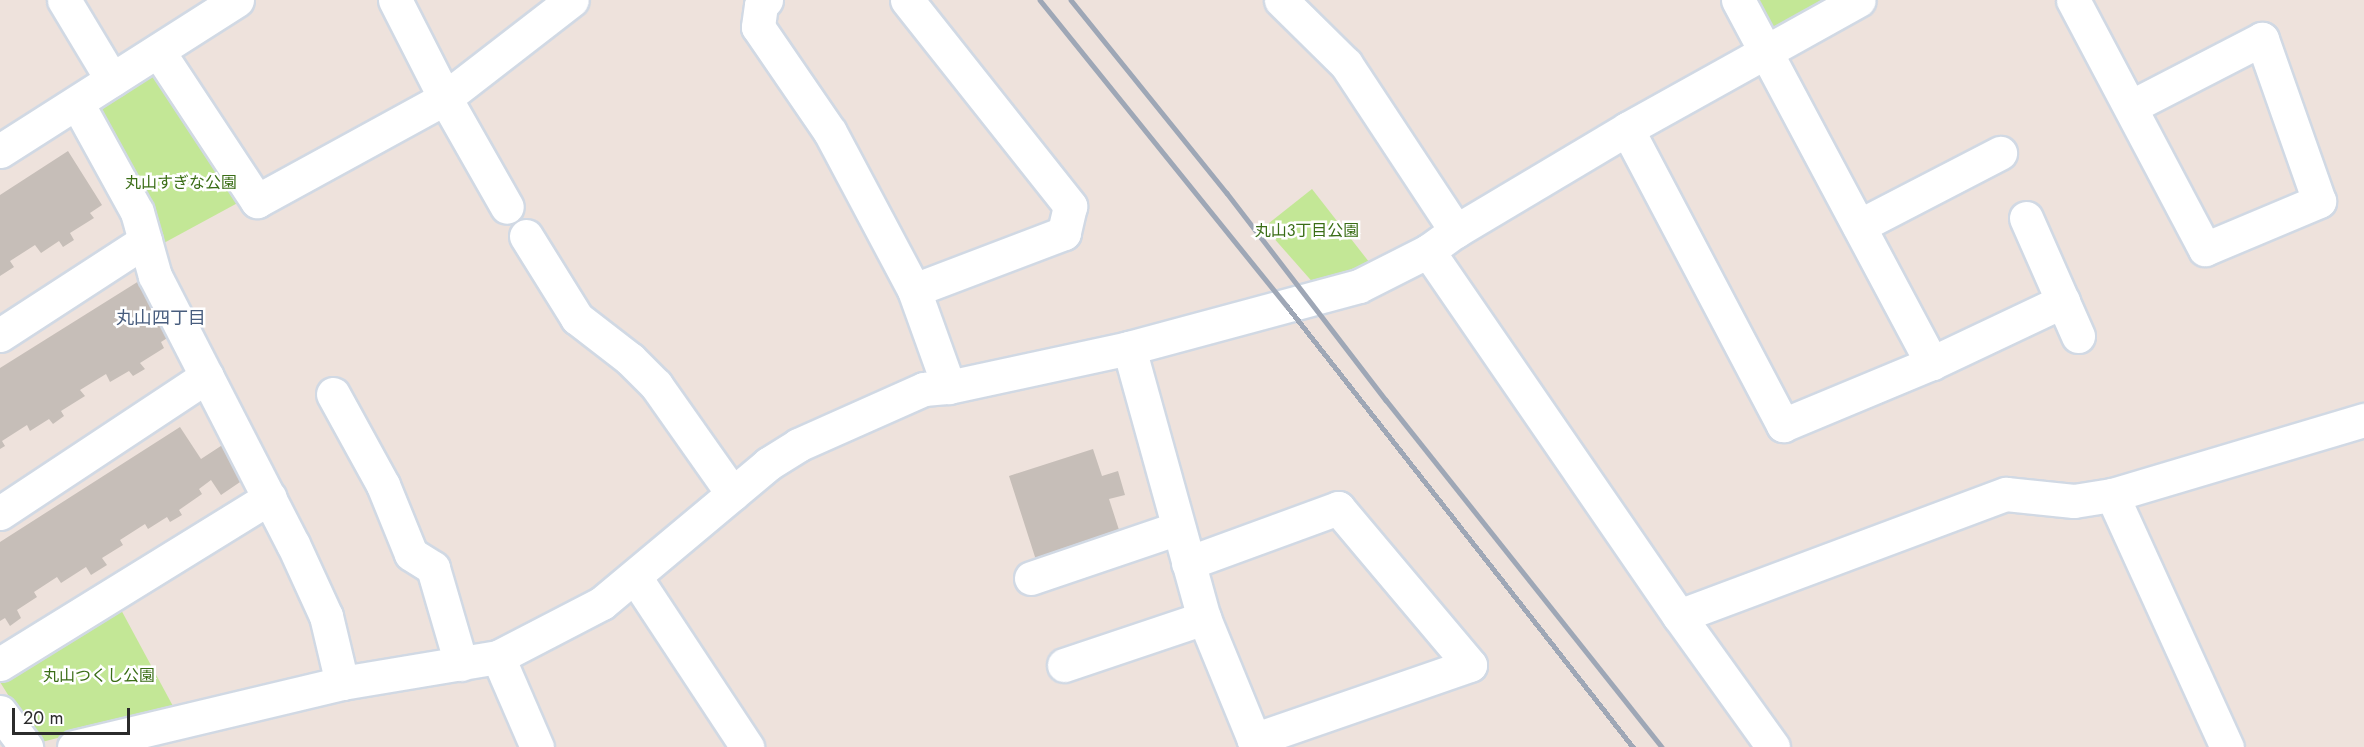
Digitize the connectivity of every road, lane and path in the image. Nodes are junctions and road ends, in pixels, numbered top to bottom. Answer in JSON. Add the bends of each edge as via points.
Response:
{"nodes":[{"id":1,"x":64,"y":0,"type":"edge"},
{"id":2,"x":237,"y":0,"type":"edge"},
{"id":3,"x":395,"y":0,"type":"edge"},
{"id":4,"x":572,"y":0,"type":"edge"},
{"id":5,"x":766,"y":0,"type":"edge"},
{"id":6,"x":908,"y":0,"type":"edge"},
{"id":7,"x":1281,"y":0,"type":"edge"},
{"id":8,"x":1738,"y":0,"type":"edge"},
{"id":9,"x":1859,"y":0,"type":"edge"},
{"id":10,"x":2073,"y":0,"type":"edge"},
{"id":11,"x":158,"y":51,"type":"junction"},
{"id":12,"x":1764,"y":51,"type":"junction"},
{"id":13,"x":112,"y":80,"type":"junction"},
{"id":14,"x":445,"y":98,"type":"junction"},
{"id":15,"x":77,"y":104,"type":"junction"},
{"id":16,"x":2130,"y":107,"type":"junction"},
{"id":17,"x":1627,"y":129,"type":"junction"},
{"id":18,"x":0,"y":151,"type":"edge"},
{"id":19,"x":2000,"y":153,"type":"dead end"},
{"id":20,"x":507,"y":207,"type":"dead end"},
{"id":21,"x":2026,"y":218,"type":"dead end"},
{"id":22,"x":1858,"y":226,"type":"junction"},
{"id":23,"x":1456,"y":231,"type":"junction"},
{"id":24,"x":526,"y":236,"type":"dead end"},
{"id":25,"x":145,"y":241,"type":"junction"},
{"id":26,"x":1428,"y":251,"type":"junction"},
{"id":27,"x":915,"y":290,"type":"junction"},
{"id":28,"x":2063,"y":301,"type":"junction"},
{"id":29,"x":0,"y":335,"type":"edge"},
{"id":30,"x":2078,"y":336,"type":"dead end"},
{"id":31,"x":1129,"y":348,"type":"junction"},
{"id":32,"x":1932,"y":363,"type":"junction"},
{"id":33,"x":207,"y":376,"type":"junction"},
{"id":34,"x":949,"y":387,"type":"junction"},
{"id":35,"x":333,"y":394,"type":"dead end"},
{"id":36,"x":2364,"y":420,"type":"edge"},
{"id":37,"x":733,"y":494,"type":"junction"},
{"id":38,"x":2112,"y":495,"type":"junction"},
{"id":39,"x":270,"y":497,"type":"junction"},
{"id":40,"x":0,"y":513,"type":"edge"},
{"id":41,"x":1178,"y":528,"type":"junction"},
{"id":42,"x":1188,"y":563,"type":"junction"},
{"id":43,"x":635,"y":577,"type":"junction"},
{"id":44,"x":1030,"y":578,"type":"dead end"},
{"id":45,"x":1678,"y":616,"type":"junction"},
{"id":46,"x":1204,"y":618,"type":"junction"},
{"id":47,"x":498,"y":657,"type":"junction"},
{"id":48,"x":0,"y":664,"type":"edge"},
{"id":49,"x":461,"y":664,"type":"junction"},
{"id":50,"x":1064,"y":665,"type":"dead end"},
{"id":51,"x":342,"y":683,"type":"junction"},
{"id":52,"x":0,"y":712,"type":"edge"},
{"id":53,"x":1256,"y":744,"type":"edge"},
{"id":54,"x":26,"y":747,"type":"edge"},
{"id":55,"x":74,"y":747,"type":"edge"},
{"id":56,"x":537,"y":747,"type":"edge"},
{"id":57,"x":747,"y":747,"type":"edge"},
{"id":58,"x":1773,"y":747,"type":"edge"},
{"id":59,"x":2227,"y":747,"type":"edge"}],
"edges":[{"from":1,"to":13,"type":"street"},
{"from":2,"to":11,"type":"street"},
{"from":3,"to":14,"type":"street"},
{"from":4,"to":14,"type":"street"},
{"from":5,"to":27,"type":"street","via":[[761,5],[758,27],[830,132]]},
{"from":6,"to":27,"type":"street","via":[[1070,206],[1064,233]]},
{"from":7,"to":23,"type":"street","via":[[1346,64]]},
{"from":8,"to":12,"type":"street"},
{"from":9,"to":12,"type":"street"},
{"from":10,"to":16,"type":"street"},
{"from":11,"to":13,"type":"street"},
{"from":11,"to":14,"type":"street","via":[[257,201]]},
{"from":12,"to":17,"type":"street"},
{"from":12,"to":22,"type":"street"},
{"from":13,"to":15,"type":"street"},
{"from":14,"to":20,"type":"street"},
{"from":15,"to":18,"type":"street"},
{"from":15,"to":25,"type":"street","via":[[137,212]]},
{"from":16,"to":16,"type":"street","via":[[2205,249],[2319,201],[2262,39]]},
{"from":17,"to":23,"type":"street"},
{"from":17,"to":32,"type":"street","via":[[1784,425]]},
{"from":19,"to":22,"type":"street"},
{"from":21,"to":28,"type":"street"},
{"from":22,"to":32,"type":"street"},
{"from":23,"to":26,"type":"street"},
{"from":24,"to":37,"type":"street","via":[[577,318],[630,359],[656,385]]},
{"from":25,"to":29,"type":"street"},
{"from":25,"to":33,"type":"street","via":[[155,276]]},
{"from":26,"to":31,"type":"street","via":[[1359,286]]},
{"from":26,"to":45,"type":"street"},
{"from":27,"to":34,"type":"street"},
{"from":28,"to":30,"type":"street"},
{"from":28,"to":32,"type":"street"},
{"from":31,"to":34,"type":"street"},
{"from":31,"to":41,"type":"street"},
{"from":33,"to":39,"type":"street"},
{"from":33,"to":40,"type":"street"},
{"from":34,"to":37,"type":"street","via":[[924,389],[798,445]]},
{"from":35,"to":49,"type":"street","via":[[383,485],[411,554],[434,568]]},
{"from":36,"to":38,"type":"street"},
{"from":37,"to":43,"type":"street"},
{"from":38,"to":45,"type":"street","via":[[2074,501],[2006,494]]},
{"from":38,"to":59,"type":"street"},
{"from":39,"to":48,"type":"street"},
{"from":39,"to":51,"type":"street","via":[[326,616]]},
{"from":41,"to":42,"type":"street"},
{"from":41,"to":44,"type":"street"},
{"from":42,"to":46,"type":"street"},
{"from":42,"to":53,"type":"street","via":[[1338,508],[1470,664]]},
{"from":43,"to":47,"type":"street","via":[[578,618]]},
{"from":43,"to":57,"type":"street"},
{"from":45,"to":58,"type":"street"},
{"from":46,"to":50,"type":"street"},
{"from":46,"to":53,"type":"street"},
{"from":47,"to":49,"type":"street"},
{"from":47,"to":56,"type":"street"},
{"from":49,"to":51,"type":"street"},
{"from":51,"to":55,"type":"street"},
{"from":52,"to":54,"type":"street"}]}
